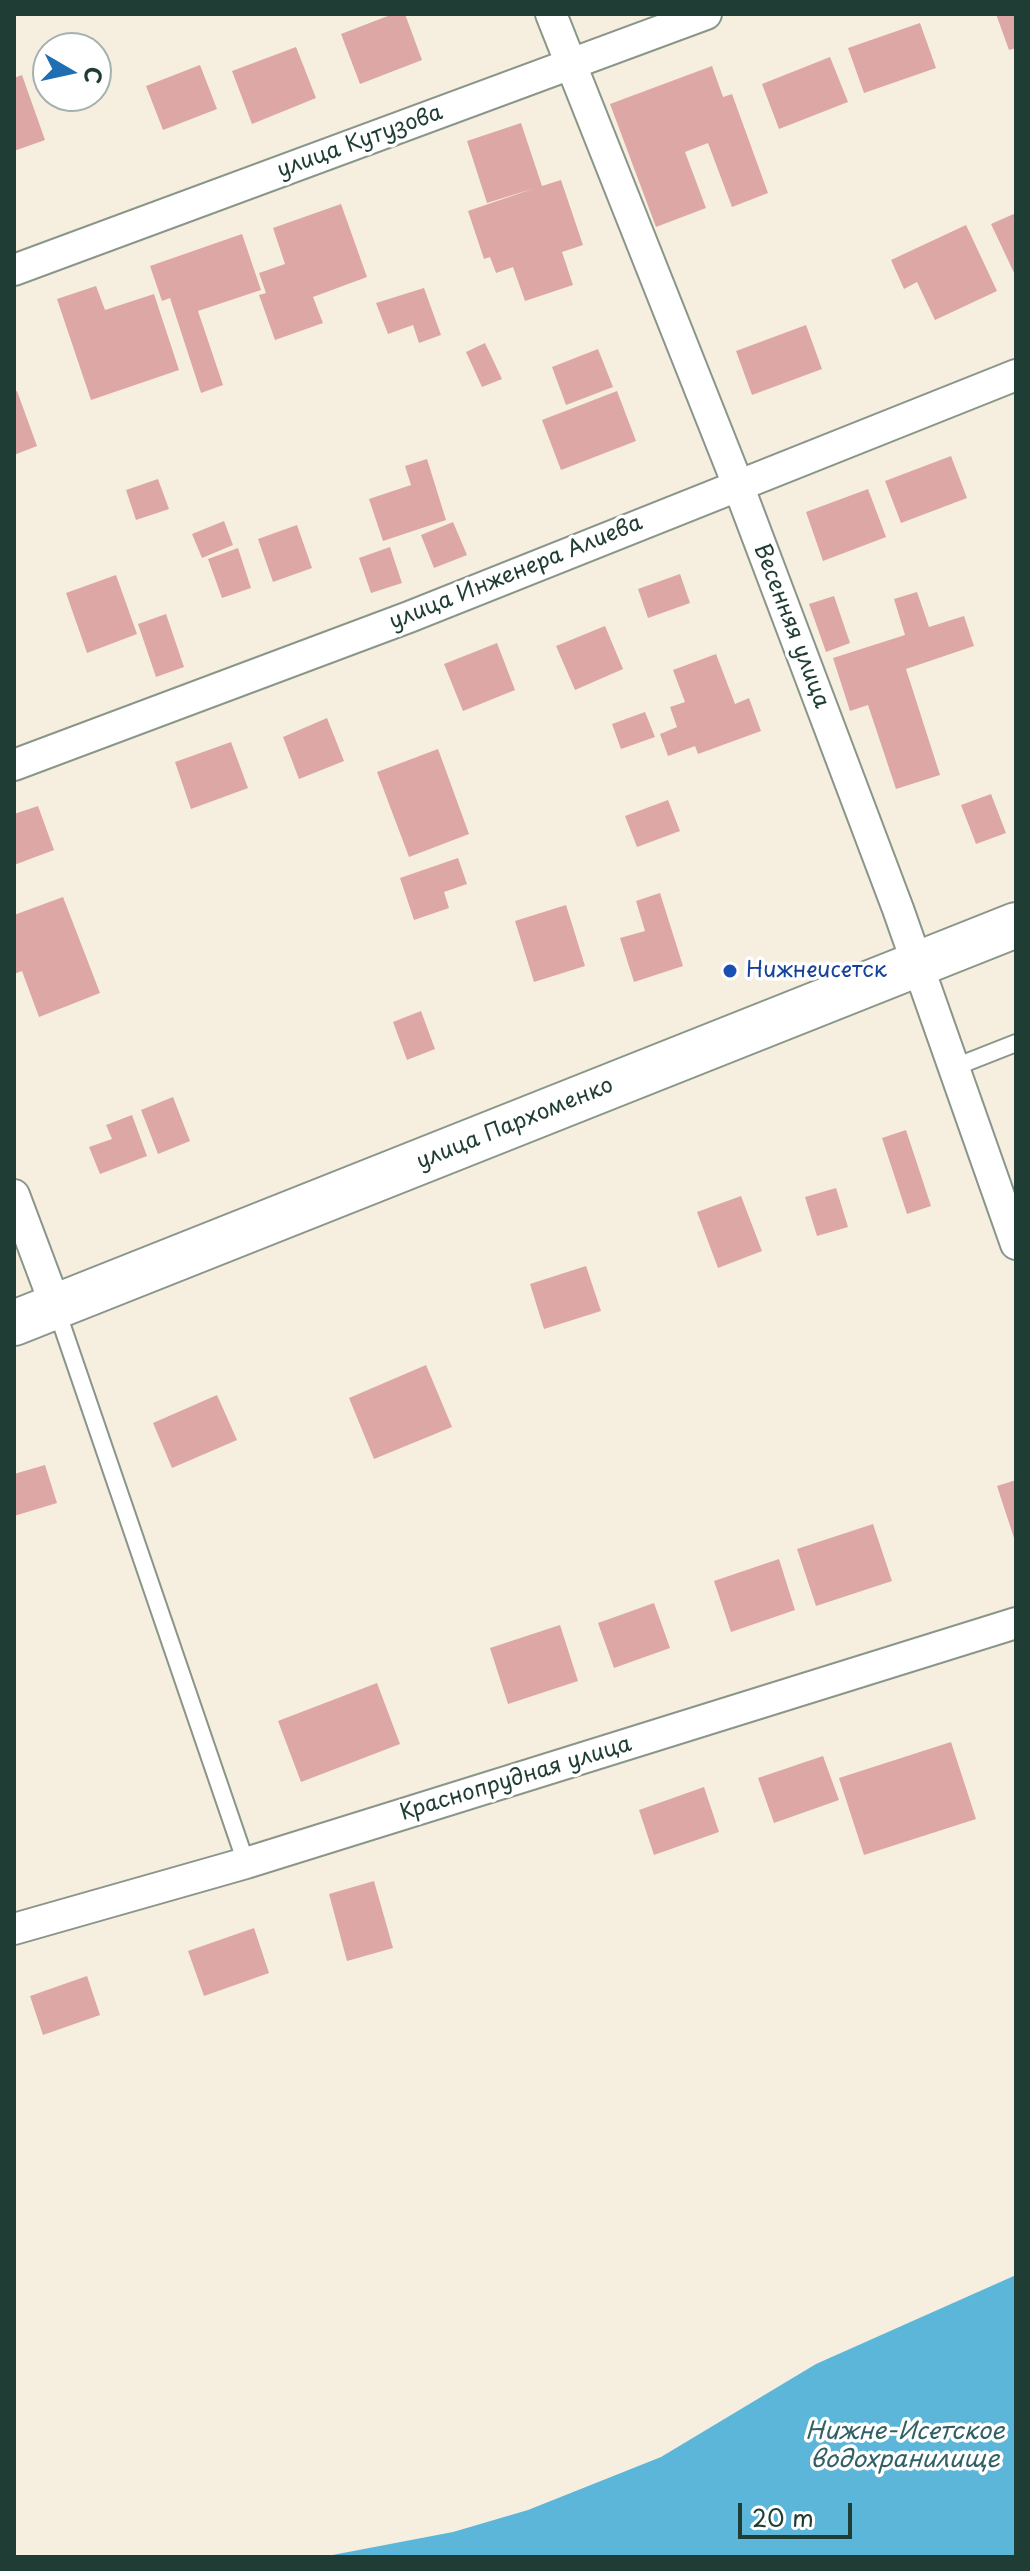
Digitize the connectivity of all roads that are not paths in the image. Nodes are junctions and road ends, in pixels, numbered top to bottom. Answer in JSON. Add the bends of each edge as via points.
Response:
{"nodes":[{"id":1,"x":551,"y":14,"type":"edge"},
{"id":2,"x":706,"y":14,"type":"edge"},
{"id":3,"x":573,"y":64,"type":"junction"},
{"id":4,"x":14,"y":270,"type":"edge"},
{"id":5,"x":1016,"y":375,"type":"edge"},
{"id":6,"x":738,"y":485,"type":"junction"},
{"id":7,"x":14,"y":765,"type":"edge"},
{"id":8,"x":1016,"y":925,"type":"edge"},
{"id":9,"x":918,"y":963,"type":"junction"},
{"id":10,"x":1016,"y":1043,"type":"edge"},
{"id":11,"x":955,"y":1067,"type":"junction"},
{"id":12,"x":14,"y":1195,"type":"edge"},
{"id":13,"x":1016,"y":1244,"type":"edge"},
{"id":14,"x":56,"y":1307,"type":"junction"},
{"id":15,"x":14,"y":1323,"type":"edge"},
{"id":16,"x":1016,"y":1623,"type":"edge"},
{"id":17,"x":246,"y":1863,"type":"junction"},
{"id":18,"x":14,"y":1929,"type":"edge"}],
"edges":[{"from":1,"to":3,"type":"street","name":"Весенняя улица"},
{"from":2,"to":3,"type":"street","name":"улица Кутузова"},
{"from":3,"to":4,"type":"street","name":"улица Кутузова"},
{"from":3,"to":6,"type":"street","name":"Весенняя улица"},
{"from":5,"to":6,"type":"street","name":"улица Инженера Алиева"},
{"from":6,"to":7,"type":"street","name":"улица Инженера Алиева","via":[[409,617]]},
{"from":6,"to":9,"type":"street","name":"Весенняя улица"},
{"from":8,"to":9,"type":"main road","name":"улица Пархоменко"},
{"from":9,"to":11,"type":"street","name":"Весенняя улица"},
{"from":9,"to":14,"type":"main road","name":"улица Пархоменко"},
{"from":10,"to":11,"type":"lane"},
{"from":11,"to":13,"type":"street","name":"Весенняя улица"},
{"from":12,"to":14,"type":"street"},
{"from":14,"to":15,"type":"main road","name":"улица Пархоменко"},
{"from":14,"to":17,"type":"lane"},
{"from":16,"to":17,"type":"street","name":"Краснопрудная улица"},
{"from":17,"to":18,"type":"street","name":"Краснопрудная улица"}]}
